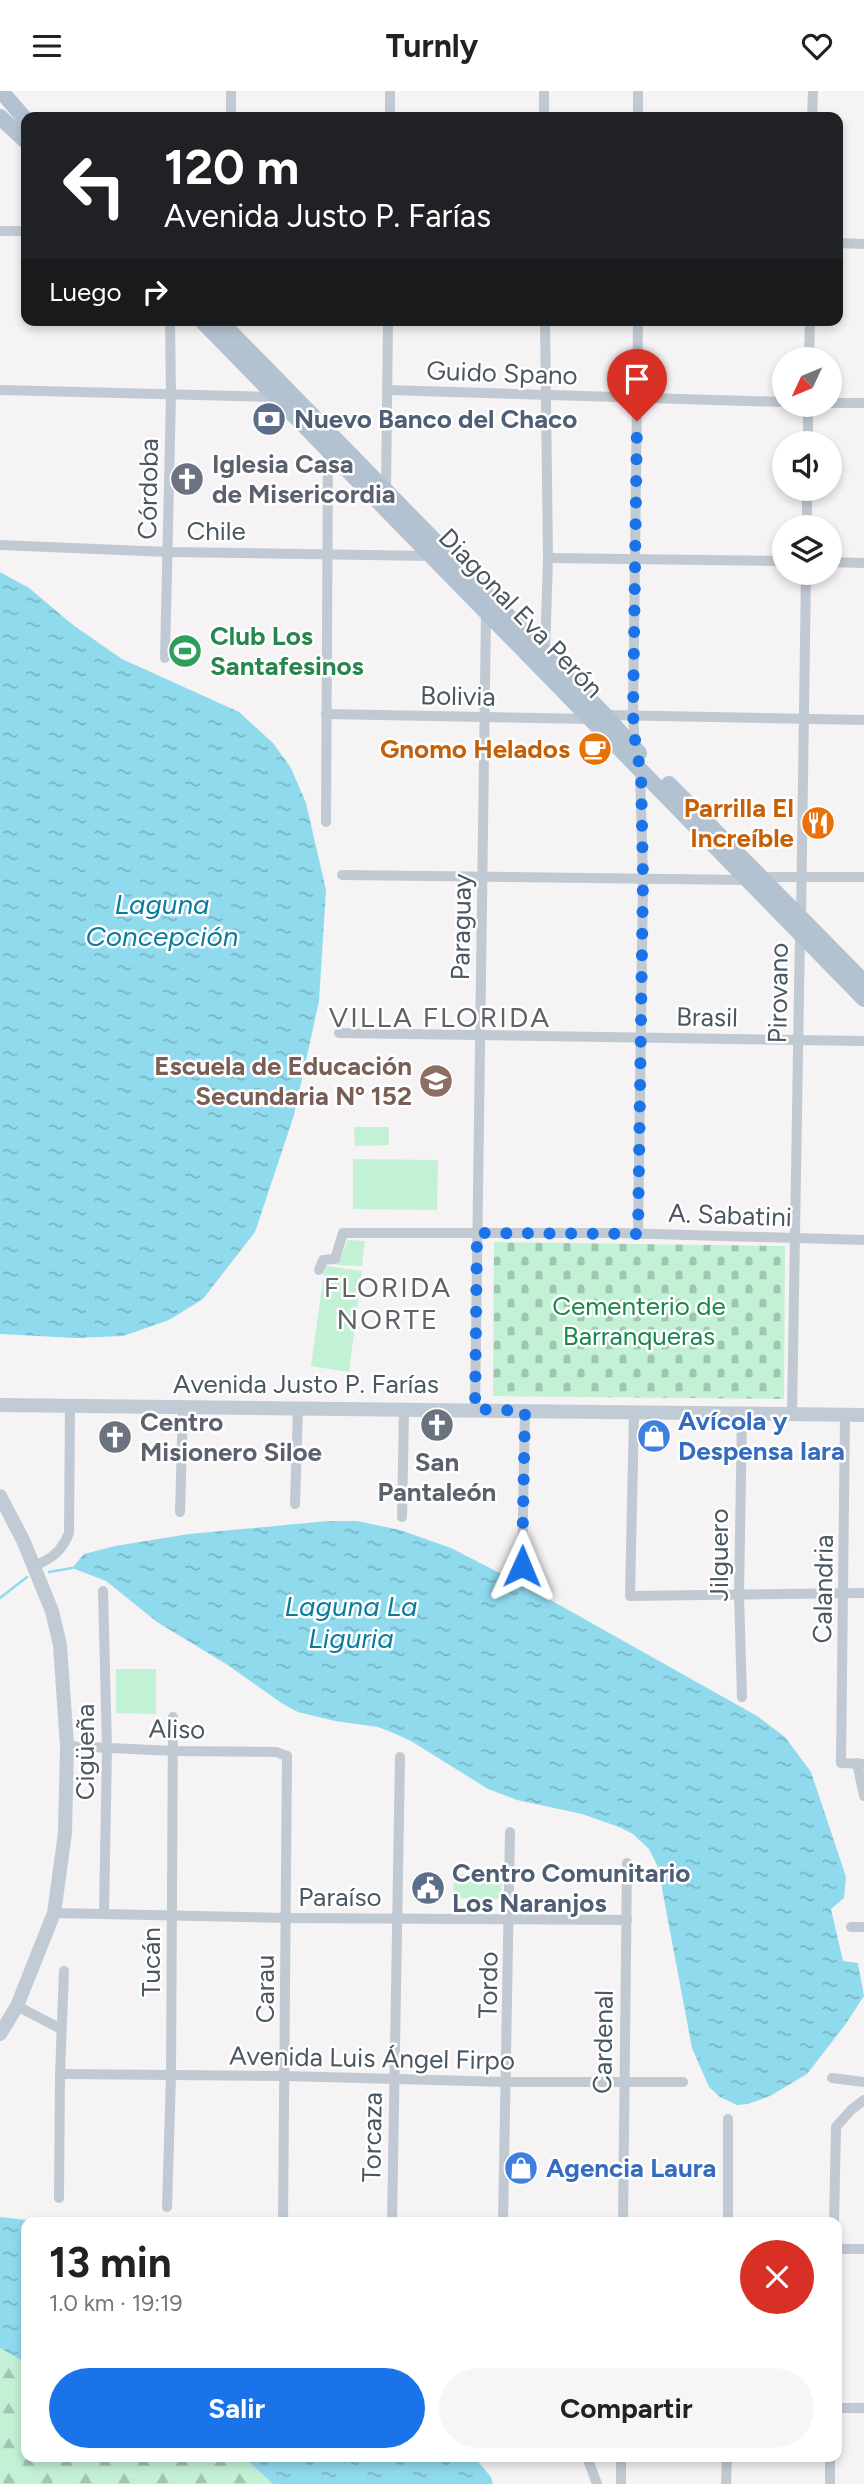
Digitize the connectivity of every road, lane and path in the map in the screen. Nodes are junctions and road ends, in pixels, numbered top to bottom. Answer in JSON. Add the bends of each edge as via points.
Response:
{"nodes":[{"id":1,"x":1,"y":91,"type":"edge"},
{"id":2,"x":231,"y":91,"type":"edge"},
{"id":3,"x":390,"y":91,"type":"edge"},
{"id":4,"x":544,"y":91,"type":"edge"},
{"id":5,"x":638,"y":91,"type":"edge"},
{"id":6,"x":813,"y":91,"type":"edge"},
{"id":7,"x":231,"y":112,"type":"edge"},
{"id":8,"x":390,"y":112,"type":"edge"},
{"id":9,"x":544,"y":112,"type":"edge"},
{"id":10,"x":638,"y":112,"type":"edge"},
{"id":11,"x":812,"y":112,"type":"edge"},
{"id":12,"x":21,"y":114,"type":"edge"},
{"id":13,"x":0,"y":117,"type":"edge"},
{"id":14,"x":21,"y":136,"type":"edge"},
{"id":15,"x":0,"y":231,"type":"edge"},
{"id":16,"x":21,"y":231,"type":"edge"},
{"id":17,"x":843,"y":243,"type":"edge"},
{"id":18,"x":864,"y":244,"type":"edge"},
{"id":19,"x":170,"y":326,"type":"edge"},
{"id":20,"x":207,"y":326,"type":"edge"},
{"id":21,"x":225,"y":326,"type":"edge"},
{"id":22,"x":388,"y":326,"type":"edge"},
{"id":23,"x":545,"y":326,"type":"edge"},
{"id":24,"x":638,"y":326,"type":"edge"},
{"id":25,"x":810,"y":326,"type":"edge"},
{"id":26,"x":809,"y":347,"type":"edge"},
{"id":27,"x":0,"y":390,"type":"edge"},
{"id":28,"x":387,"y":390,"type":"junction"},
{"id":29,"x":171,"y":395,"type":"junction"},
{"id":30,"x":546,"y":395,"type":"junction"},
{"id":31,"x":276,"y":397,"type":"junction"},
{"id":32,"x":638,"y":398,"type":"junction"},
{"id":33,"x":772,"y":402,"type":"edge"},
{"id":34,"x":842,"y":403,"type":"edge"},
{"id":35,"x":864,"y":403,"type":"edge"},
{"id":36,"x":328,"y":451,"type":"junction"},
{"id":37,"x":386,"y":492,"type":"junction"},
{"id":38,"x":0,"y":545,"type":"edge"},
{"id":39,"x":168,"y":552,"type":"junction"},
{"id":40,"x":328,"y":553,"type":"junction"},
{"id":41,"x":431,"y":556,"type":"junction"},
{"id":42,"x":548,"y":558,"type":"junction"},
{"id":43,"x":634,"y":558,"type":"junction"},
{"id":44,"x":772,"y":561,"type":"edge"},
{"id":45,"x":842,"y":562,"type":"edge"},
{"id":46,"x":864,"y":563,"type":"edge"},
{"id":47,"x":806,"y":585,"type":"edge"},
{"id":48,"x":486,"y":613,"type":"junction"},
{"id":49,"x":545,"y":655,"type":"junction"},
{"id":50,"x":164,"y":658,"type":"dead end"},
{"id":51,"x":326,"y":714,"type":"junction"},
{"id":52,"x":633,"y":715,"type":"junction"},
{"id":53,"x":484,"y":717,"type":"junction"},
{"id":54,"x":598,"y":717,"type":"junction"},
{"id":55,"x":804,"y":718,"type":"junction"},
{"id":56,"x":864,"y":720,"type":"edge"},
{"id":57,"x":636,"y":751,"type":"junction"},
{"id":58,"x":641,"y":770,"type":"junction"},
{"id":59,"x":326,"y":821,"type":"dead end"},
{"id":60,"x":342,"y":875,"type":"dead end"},
{"id":61,"x":482,"y":877,"type":"junction"},
{"id":62,"x":803,"y":877,"type":"junction"},
{"id":63,"x":864,"y":877,"type":"edge"},
{"id":64,"x":755,"y":878,"type":"junction"},
{"id":65,"x":643,"y":879,"type":"junction"},
{"id":66,"x":801,"y":916,"type":"junction"},
{"id":67,"x":800,"y":933,"type":"junction"},
{"id":68,"x":864,"y":982,"type":"edge"},
{"id":69,"x":864,"y":999,"type":"edge"},
{"id":70,"x":339,"y":1033,"type":"dead end"},
{"id":71,"x":480,"y":1035,"type":"junction"},
{"id":72,"x":640,"y":1037,"type":"junction"},
{"id":73,"x":799,"y":1040,"type":"junction"},
{"id":74,"x":864,"y":1041,"type":"edge"},
{"id":75,"x":477,"y":1233,"type":"junction"},
{"id":76,"x":638,"y":1234,"type":"junction"},
{"id":77,"x":795,"y":1238,"type":"junction"},
{"id":78,"x":864,"y":1240,"type":"edge"},
{"id":79,"x":318,"y":1270,"type":"dead end"},
{"id":80,"x":0,"y":1405,"type":"edge"},
{"id":81,"x":70,"y":1406,"type":"junction"},
{"id":82,"x":183,"y":1407,"type":"junction"},
{"id":83,"x":298,"y":1409,"type":"junction"},
{"id":84,"x":475,"y":1409,"type":"junction"},
{"id":85,"x":404,"y":1410,"type":"junction"},
{"id":86,"x":525,"y":1411,"type":"junction"},
{"id":87,"x":634,"y":1413,"type":"junction"},
{"id":88,"x":742,"y":1414,"type":"junction"},
{"id":89,"x":792,"y":1415,"type":"junction"},
{"id":90,"x":845,"y":1415,"type":"junction"},
{"id":91,"x":864,"y":1415,"type":"edge"},
{"id":92,"x":0,"y":1496,"type":"edge"},
{"id":93,"x":295,"y":1504,"type":"dead end"},
{"id":94,"x":180,"y":1512,"type":"dead end"},
{"id":95,"x":402,"y":1517,"type":"dead end"},
{"id":96,"x":34,"y":1566,"type":"junction"},
{"id":97,"x":522,"y":1566,"type":"dead end"},
{"id":98,"x":103,"y":1591,"type":"dead end"},
{"id":99,"x":845,"y":1593,"type":"junction"},
{"id":100,"x":864,"y":1593,"type":"edge"},
{"id":101,"x":739,"y":1595,"type":"junction"},
{"id":102,"x":742,"y":1697,"type":"dead end"},
{"id":103,"x":173,"y":1717,"type":"dead end"},
{"id":104,"x":66,"y":1746,"type":"junction"},
{"id":105,"x":107,"y":1748,"type":"junction"},
{"id":106,"x":174,"y":1751,"type":"junction"},
{"id":107,"x":287,"y":1756,"type":"joint"},
{"id":108,"x":400,"y":1757,"type":"dead end"},
{"id":109,"x":860,"y":1764,"type":"edge"},
{"id":110,"x":864,"y":1796,"type":"edge"},
{"id":111,"x":510,"y":1832,"type":"dead end"},
{"id":112,"x":627,"y":1863,"type":"dead end"},
{"id":113,"x":54,"y":1913,"type":"junction"},
{"id":114,"x":104,"y":1913,"type":"junction"},
{"id":115,"x":172,"y":1915,"type":"junction"},
{"id":116,"x":286,"y":1918,"type":"junction"},
{"id":117,"x":399,"y":1919,"type":"junction"},
{"id":118,"x":510,"y":1920,"type":"junction"},
{"id":119,"x":626,"y":1920,"type":"junction"},
{"id":120,"x":851,"y":1927,"type":"dead end"},
{"id":121,"x":864,"y":1927,"type":"edge"},
{"id":122,"x":64,"y":1971,"type":"dead end"},
{"id":123,"x":18,"y":2006,"type":"junction"},
{"id":124,"x":61,"y":2029,"type":"junction"},
{"id":125,"x":0,"y":2034,"type":"edge"},
{"id":126,"x":60,"y":2074,"type":"junction"},
{"id":127,"x":171,"y":2075,"type":"junction"},
{"id":128,"x":286,"y":2076,"type":"junction"},
{"id":129,"x":832,"y":2078,"type":"dead end"},
{"id":130,"x":394,"y":2080,"type":"junction"},
{"id":131,"x":507,"y":2082,"type":"junction"},
{"id":132,"x":624,"y":2082,"type":"junction"},
{"id":133,"x":683,"y":2082,"type":"dead end"},
{"id":134,"x":864,"y":2082,"type":"edge"},
{"id":135,"x":864,"y":2100,"type":"edge"},
{"id":136,"x":728,"y":2119,"type":"dead end"},
{"id":137,"x":59,"y":2197,"type":"dead end"},
{"id":138,"x":167,"y":2207,"type":"dead end"},
{"id":139,"x":283,"y":2217,"type":"edge"},
{"id":140,"x":392,"y":2217,"type":"edge"},
{"id":141,"x":503,"y":2217,"type":"edge"},
{"id":142,"x":623,"y":2217,"type":"edge"},
{"id":143,"x":728,"y":2217,"type":"edge"},
{"id":144,"x":834,"y":2217,"type":"edge"},
{"id":145,"x":842,"y":2249,"type":"edge"},
{"id":146,"x":864,"y":2249,"type":"edge"},
{"id":147,"x":842,"y":2408,"type":"edge"},
{"id":148,"x":864,"y":2408,"type":"edge"},
{"id":149,"x":589,"y":2462,"type":"edge"},
{"id":150,"x":621,"y":2462,"type":"edge"},
{"id":151,"x":727,"y":2462,"type":"edge"},
{"id":152,"x":830,"y":2462,"type":"edge"},
{"id":153,"x":597,"y":2484,"type":"edge"},
{"id":154,"x":621,"y":2484,"type":"edge"},
{"id":155,"x":726,"y":2484,"type":"edge"},
{"id":156,"x":830,"y":2484,"type":"edge"}],
"edges":[{"from":1,"to":12,"type":"main road"},
{"from":2,"to":7,"type":"street"},
{"from":3,"to":8,"type":"street"},
{"from":4,"to":9,"type":"street"},
{"from":5,"to":10,"type":"street"},
{"from":6,"to":11,"type":"street"},
{"from":13,"to":14,"type":"main road"},
{"from":15,"to":16,"type":"street"},
{"from":17,"to":18,"type":"street"},
{"from":19,"to":29,"type":"street","name":"Córdoba"},
{"from":20,"to":31,"type":"main road","name":"Diagonal Eva Perón"},
{"from":21,"to":37,"type":"main road","name":"Diagonal Eva Perón"},
{"from":22,"to":28,"type":"street"},
{"from":23,"to":30,"type":"street"},
{"from":24,"to":32,"type":"street"},
{"from":25,"to":26,"type":"street"},
{"from":27,"to":29,"type":"street"},
{"from":28,"to":30,"type":"street","name":"Guido Spano"},
{"from":28,"to":37,"type":"street"},
{"from":29,"to":31,"type":"street"},
{"from":29,"to":39,"type":"street","name":"Córdoba"},
{"from":30,"to":32,"type":"street","name":"Guido Spano"},
{"from":30,"to":42,"type":"street"},
{"from":31,"to":36,"type":"main road","name":"Diagonal Eva Perón"},
{"from":32,"to":33,"type":"street","name":"Guido Spano"},
{"from":32,"to":43,"type":"street"},
{"from":34,"to":35,"type":"street"},
{"from":36,"to":40,"type":"street"},
{"from":36,"to":41,"type":"main road","name":"Diagonal Eva Perón"},
{"from":37,"to":49,"type":"main road","name":"Diagonal Eva Perón"},
{"from":38,"to":39,"type":"street","name":"Chile"},
{"from":39,"to":40,"type":"street","name":"Chile"},
{"from":39,"to":50,"type":"street","name":"Córdoba"},
{"from":40,"to":41,"type":"street","name":"Chile"},
{"from":40,"to":51,"type":"street"},
{"from":41,"to":48,"type":"main road","name":"Diagonal Eva Perón"},
{"from":42,"to":43,"type":"street"},
{"from":42,"to":49,"type":"street"},
{"from":43,"to":44,"type":"street"},
{"from":43,"to":52,"type":"street"},
{"from":45,"to":46,"type":"street"},
{"from":47,"to":55,"type":"street","name":"Pirovano"},
{"from":48,"to":53,"type":"street","name":"Paraguay"},
{"from":48,"to":54,"type":"main road","name":"Diagonal Eva Perón"},
{"from":49,"to":54,"type":"main road","name":"Diagonal Eva Perón"},
{"from":51,"to":53,"type":"street","name":"Bolivia"},
{"from":51,"to":59,"type":"street"},
{"from":52,"to":54,"type":"street","name":"Bolivia"},
{"from":52,"to":55,"type":"street","name":"Bolivia"},
{"from":52,"to":57,"type":"street"},
{"from":53,"to":54,"type":"street","name":"Bolivia"},
{"from":53,"to":61,"type":"street","name":"Paraguay"},
{"from":54,"to":57,"type":"main road","name":"Diagonal Eva Perón"},
{"from":54,"to":58,"type":"main road","name":"Diagonal Eva Perón"},
{"from":55,"to":56,"type":"street","name":"Bolivia"},
{"from":55,"to":62,"type":"street","name":"Pirovano"},
{"from":57,"to":58,"type":"street"},
{"from":57,"to":64,"type":"main road","name":"Diagonal Eva Perón"},
{"from":58,"to":64,"type":"main road","name":"Diagonal Eva Perón"},
{"from":58,"to":65,"type":"street"},
{"from":60,"to":61,"type":"street"},
{"from":61,"to":65,"type":"street"},
{"from":61,"to":71,"type":"street","name":"Paraguay"},
{"from":62,"to":63,"type":"street"},
{"from":62,"to":64,"type":"street"},
{"from":62,"to":66,"type":"street","name":"Pirovano"},
{"from":64,"to":65,"type":"street"},
{"from":64,"to":66,"type":"main road","name":"Diagonal Eva Perón"},
{"from":64,"to":67,"type":"main road","name":"Diagonal Eva Perón"},
{"from":65,"to":72,"type":"street"},
{"from":66,"to":67,"type":"street","name":"Pirovano"},
{"from":66,"to":68,"type":"main road","name":"Diagonal Eva Perón"},
{"from":67,"to":69,"type":"main road","name":"Diagonal Eva Perón"},
{"from":67,"to":73,"type":"street","name":"Pirovano"},
{"from":70,"to":71,"type":"street","name":"Brasil"},
{"from":71,"to":72,"type":"street","name":"Brasil"},
{"from":71,"to":75,"type":"street","name":"Paraguay"},
{"from":72,"to":73,"type":"street","name":"Brasil"},
{"from":72,"to":76,"type":"street"},
{"from":73,"to":74,"type":"street","name":"Brasil"},
{"from":73,"to":77,"type":"street","name":"Pirovano"},
{"from":75,"to":76,"type":"street","name":"A. Sabatini"},
{"from":75,"to":79,"type":"street","name":"A. Sabatini","via":[[343,1233],[335,1259],[323,1260]]},
{"from":75,"to":84,"type":"street","name":"Paraguay"},
{"from":76,"to":77,"type":"street","name":"A. Sabatini"},
{"from":77,"to":78,"type":"street","name":"A. Sabatini"},
{"from":77,"to":89,"type":"street","name":"Pirovano"},
{"from":80,"to":81,"type":"street","name":"Avenida Justo P. Farías"},
{"from":81,"to":82,"type":"street","name":"Avenida Justo P. Farías"},
{"from":81,"to":96,"type":"street","via":[[69,1533],[55,1557]]},
{"from":82,"to":83,"type":"street","name":"Avenida Justo P. Farías"},
{"from":82,"to":94,"type":"street"},
{"from":83,"to":85,"type":"street","name":"Avenida Justo P. Farías"},
{"from":83,"to":93,"type":"street"},
{"from":84,"to":85,"type":"street","name":"Avenida Justo P. Farías"},
{"from":84,"to":86,"type":"street","name":"Avenida Justo P. Farías"},
{"from":85,"to":95,"type":"street"},
{"from":86,"to":87,"type":"street","name":"Avenida Justo P. Farías"},
{"from":86,"to":97,"type":"street"},
{"from":87,"to":88,"type":"street","name":"Avenida Justo P. Farías"},
{"from":87,"to":101,"type":"street","via":[[630,1596]]},
{"from":88,"to":89,"type":"street","name":"Avenida Justo P. Farías"},
{"from":88,"to":101,"type":"street","name":"Jilguero"},
{"from":89,"to":90,"type":"street","name":"Avenida Justo P. Farías"},
{"from":90,"to":91,"type":"street","name":"Avenida Justo P. Farías"},
{"from":90,"to":99,"type":"street","name":"Calandria"},
{"from":92,"to":96,"type":"street"},
{"from":96,"to":104,"type":"street","via":[[60,1645]]},
{"from":98,"to":105,"type":"street","name":"Cigüeña"},
{"from":99,"to":100,"type":"street"},
{"from":99,"to":101,"type":"street"},
{"from":99,"to":109,"type":"street","name":"Calandria","via":[[841,1763]]},
{"from":101,"to":102,"type":"street","name":"Jilguero"},
{"from":103,"to":106,"type":"street","name":"Tucán"},
{"from":104,"to":105,"type":"street","name":"Aliso"},
{"from":104,"to":113,"type":"street","via":[[65,1833]]},
{"from":105,"to":106,"type":"street","name":"Aliso"},
{"from":105,"to":114,"type":"street","name":"Cigüeña"},
{"from":106,"to":107,"type":"street","name":"Aliso","via":[[276,1752]]},
{"from":106,"to":115,"type":"street","name":"Tucán"},
{"from":107,"to":116,"type":"street","name":"Carau"},
{"from":108,"to":117,"type":"street","name":"Torcaza"},
{"from":109,"to":110,"type":"street"},
{"from":111,"to":118,"type":"street","name":"Tordo"},
{"from":112,"to":119,"type":"street","name":"Cardenal"},
{"from":113,"to":114,"type":"street","name":"Paraíso"},
{"from":113,"to":123,"type":"street"},
{"from":114,"to":115,"type":"street","name":"Paraíso"},
{"from":115,"to":116,"type":"street","name":"Paraíso"},
{"from":115,"to":127,"type":"street","name":"Tucán"},
{"from":116,"to":117,"type":"street","name":"Paraíso"},
{"from":116,"to":128,"type":"street","name":"Carau"},
{"from":117,"to":118,"type":"street","name":"Paraíso"},
{"from":117,"to":130,"type":"street","name":"Torcaza"},
{"from":118,"to":119,"type":"street","name":"Paraíso"},
{"from":118,"to":131,"type":"street","name":"Tordo"},
{"from":119,"to":132,"type":"street","name":"Cardenal"},
{"from":120,"to":121,"type":"street"},
{"from":122,"to":124,"type":"street"},
{"from":123,"to":124,"type":"street"},
{"from":123,"to":125,"type":"street"},
{"from":124,"to":126,"type":"street"},
{"from":126,"to":127,"type":"street","name":"Avenida Luis Ángel Firpo"},
{"from":126,"to":137,"type":"street"},
{"from":127,"to":128,"type":"street","name":"Avenida Luis Ángel Firpo"},
{"from":127,"to":138,"type":"street","name":"Tucán"},
{"from":128,"to":130,"type":"street","name":"Avenida Luis Ángel Firpo"},
{"from":128,"to":139,"type":"street","name":"Carau"},
{"from":129,"to":134,"type":"street"},
{"from":130,"to":131,"type":"street","name":"Avenida Luis Ángel Firpo"},
{"from":130,"to":140,"type":"street","name":"Torcaza"},
{"from":131,"to":132,"type":"street","name":"Avenida Luis Ángel Firpo"},
{"from":131,"to":141,"type":"street","name":"Tordo"},
{"from":132,"to":133,"type":"street","name":"Avenida Luis Ángel Firpo"},
{"from":132,"to":142,"type":"street","name":"Cardenal"},
{"from":135,"to":144,"type":"street","via":[[836,2127]]},
{"from":136,"to":143,"type":"street"},
{"from":145,"to":146,"type":"street"},
{"from":147,"to":148,"type":"street"},
{"from":149,"to":153,"type":"street"},
{"from":150,"to":154,"type":"street"},
{"from":151,"to":155,"type":"street"},
{"from":152,"to":156,"type":"street"}]}
